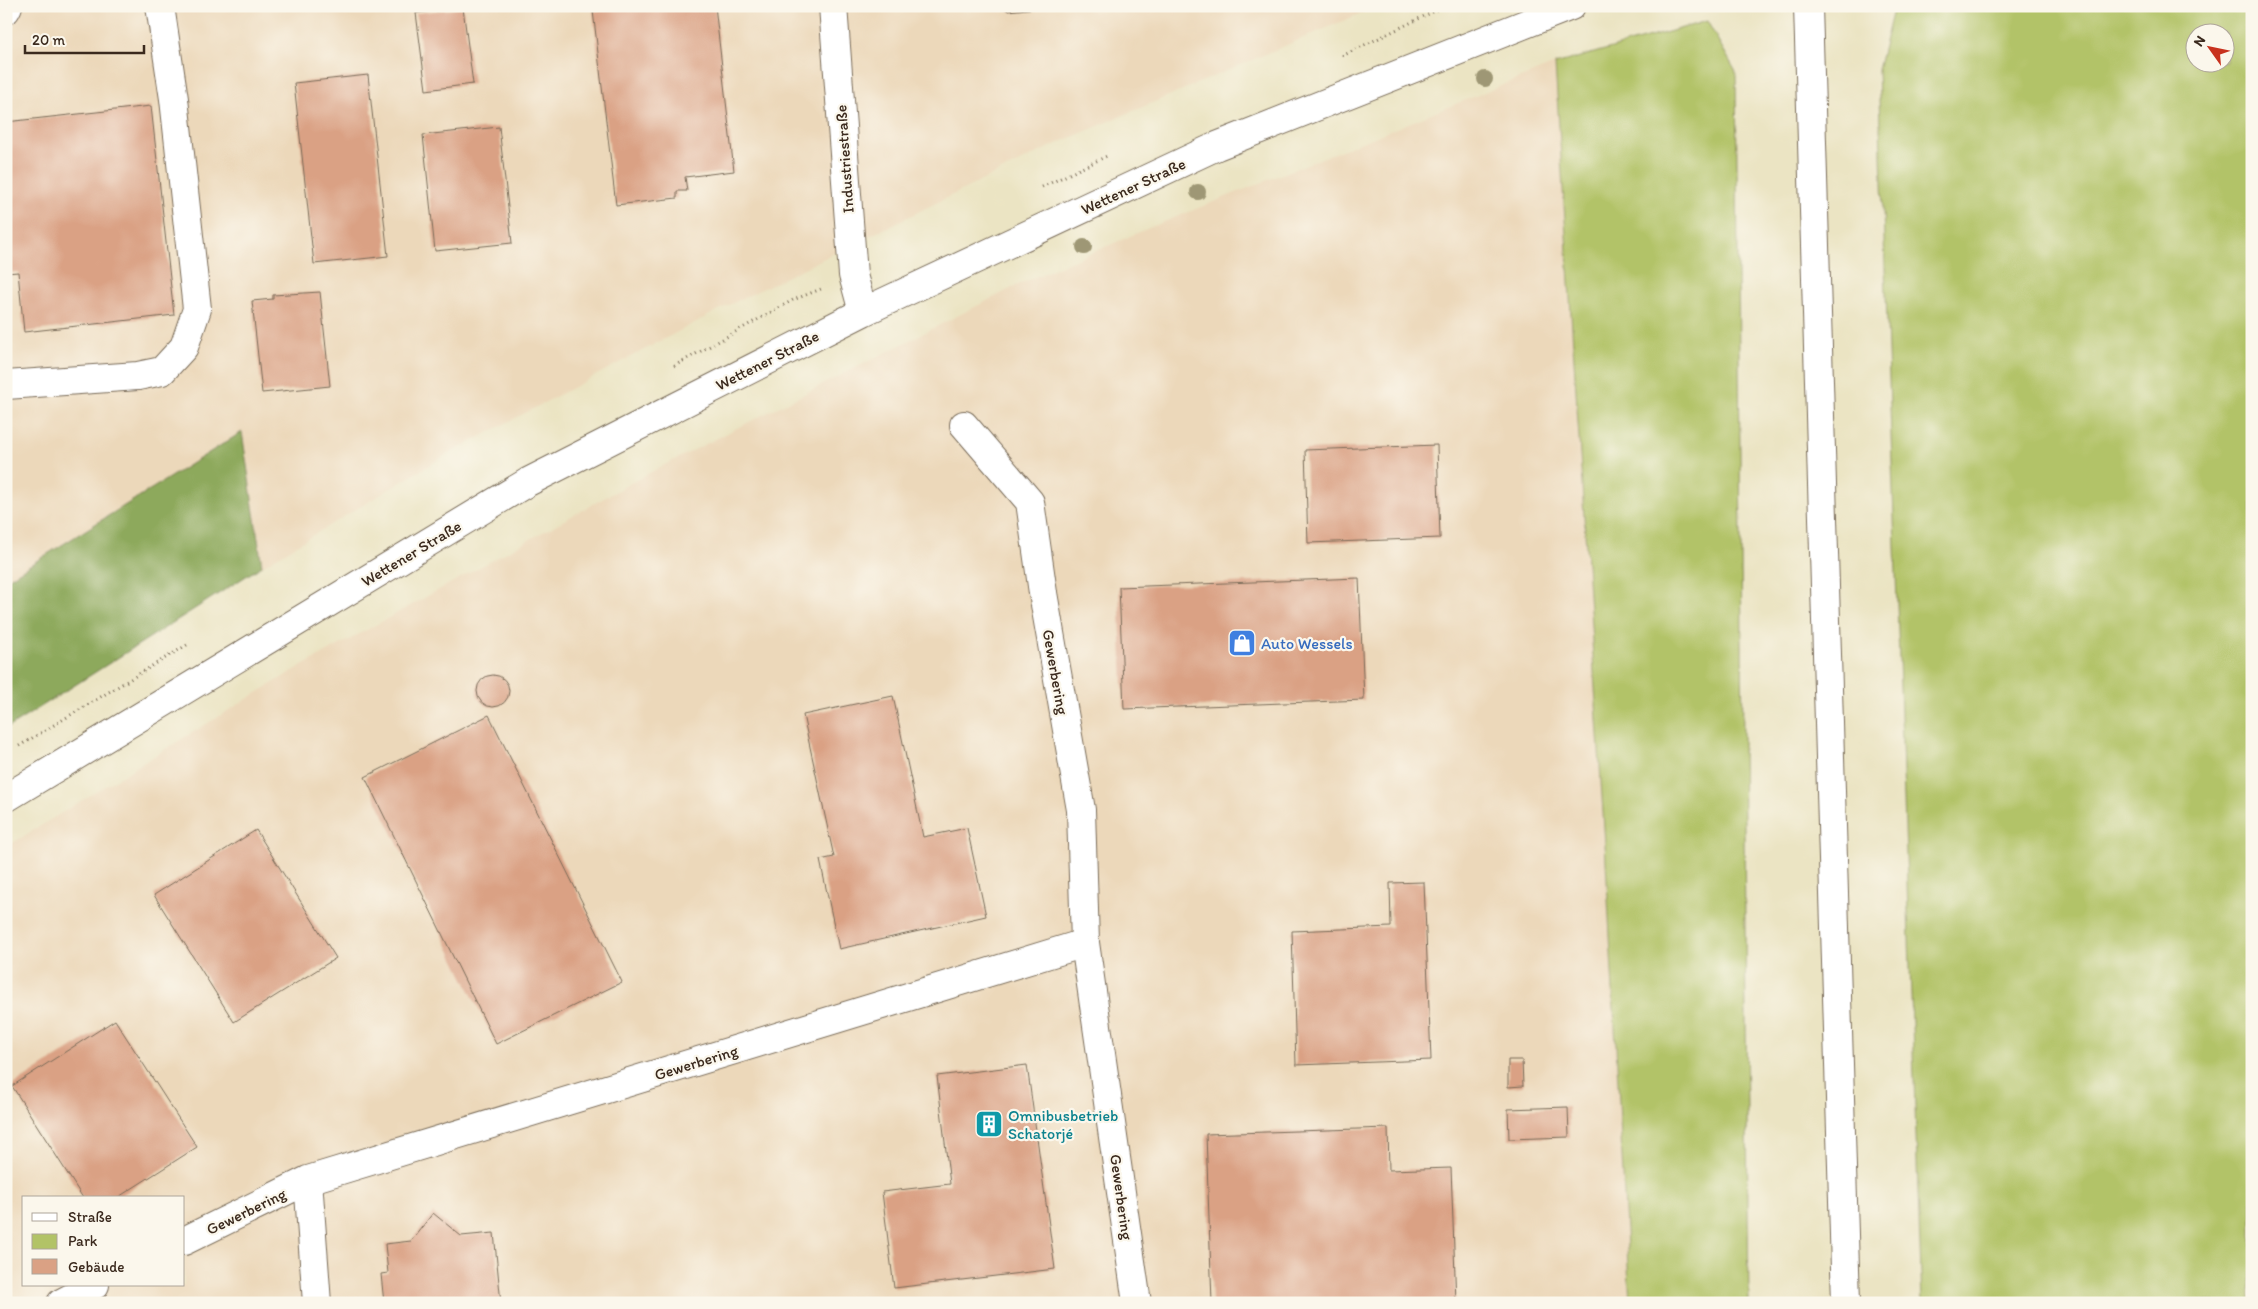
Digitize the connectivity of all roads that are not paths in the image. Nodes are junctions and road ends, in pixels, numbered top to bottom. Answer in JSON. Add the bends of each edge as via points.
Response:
{"nodes":[{"id":1,"x":8,"y":6,"type":"edge"},
{"id":2,"x":160,"y":6,"type":"edge"},
{"id":3,"x":833,"y":6,"type":"edge"},
{"id":4,"x":1571,"y":6,"type":"edge"},
{"id":5,"x":1808,"y":6,"type":"edge"},
{"id":6,"x":6,"y":10,"type":"edge"},
{"id":7,"x":862,"y":312,"type":"junction"},
{"id":8,"x":6,"y":385,"type":"edge"},
{"id":9,"x":964,"y":425,"type":"dead end"},
{"id":10,"x":6,"y":798,"type":"edge"},
{"id":11,"x":1084,"y":943,"type":"junction"},
{"id":12,"x":308,"y":1180,"type":"junction"},
{"id":13,"x":185,"y":1241,"type":"edge"},
{"id":14,"x":93,"y":1286,"type":"edge"},
{"id":15,"x":61,"y":1303,"type":"edge"},
{"id":16,"x":316,"y":1303,"type":"edge"},
{"id":17,"x":1137,"y":1303,"type":"edge"},
{"id":18,"x":1846,"y":1303,"type":"edge"}],
"edges":[{"from":1,"to":6,"type":"street"},
{"from":2,"to":8,"type":"street","via":[[174,99],[197,309],[184,347],[162,371],[138,376]]},
{"from":3,"to":7,"type":"street","name":"Industriestraße","via":[[853,275]]},
{"from":4,"to":7,"type":"street","name":"Wettener Straße","via":[[1217,146]]},
{"from":5,"to":18,"type":"street"},
{"from":7,"to":10,"type":"street","name":"Wettener Straße","via":[[528,482]]},
{"from":9,"to":11,"type":"street","name":"Gewerbering","via":[[1030,502],[1042,593],[1081,810]]},
{"from":11,"to":12,"type":"street","name":"Gewerbering"},
{"from":11,"to":17,"type":"street","name":"Gewerbering"},
{"from":12,"to":13,"type":"street","name":"Gewerbering"},
{"from":12,"to":16,"type":"street","name":"Gewerbering"},
{"from":14,"to":15,"type":"street"}]}
